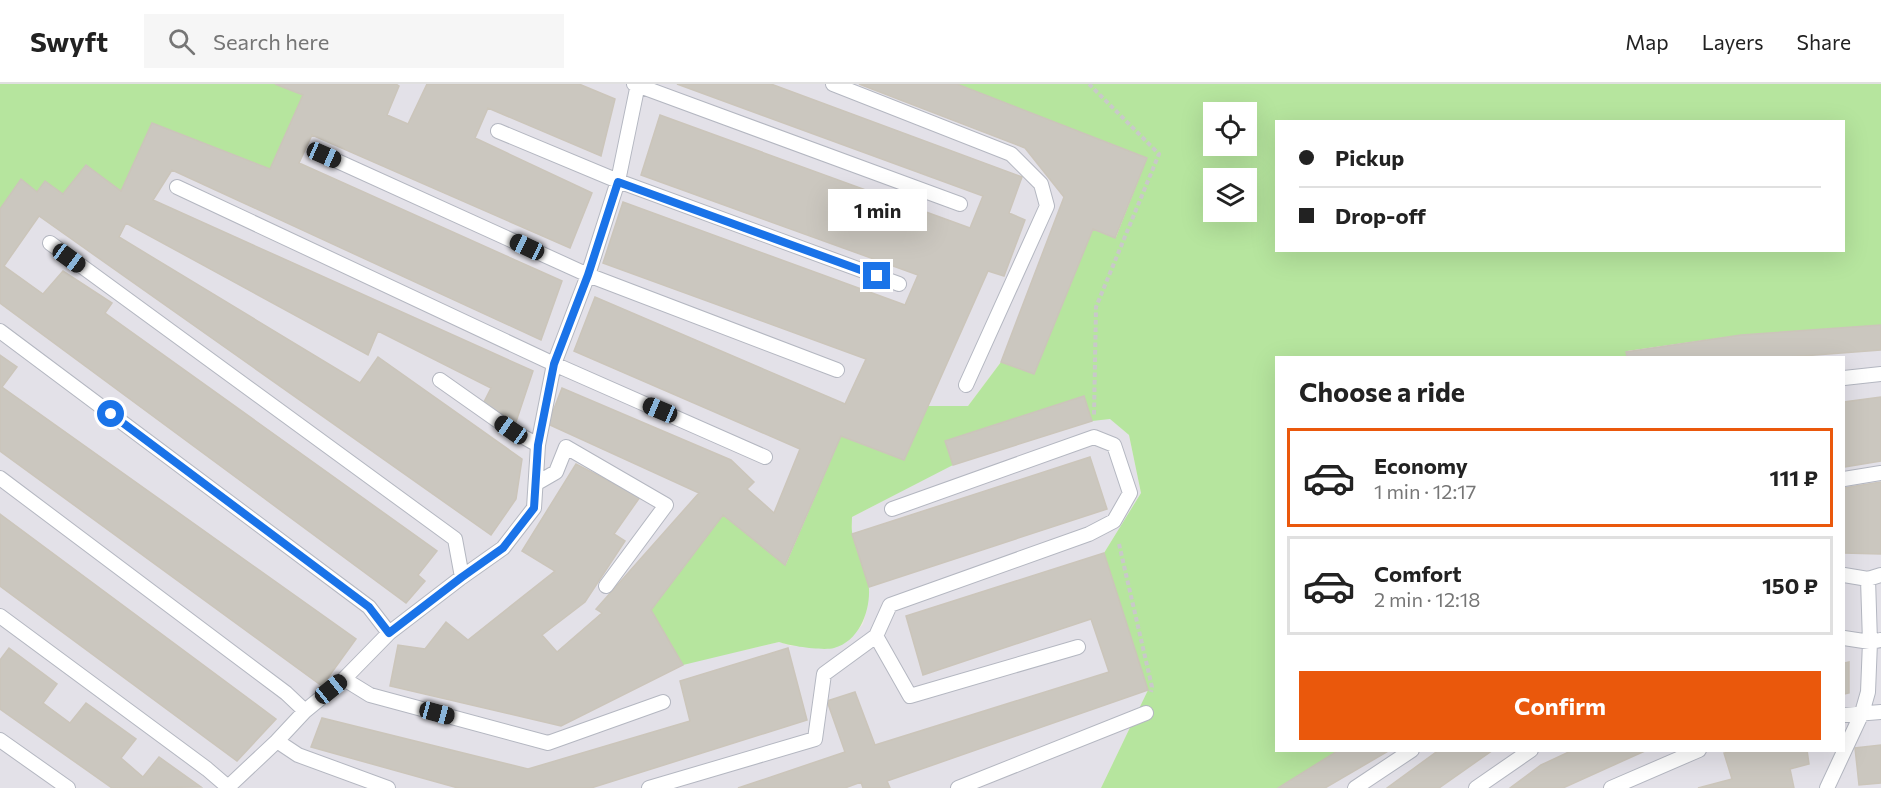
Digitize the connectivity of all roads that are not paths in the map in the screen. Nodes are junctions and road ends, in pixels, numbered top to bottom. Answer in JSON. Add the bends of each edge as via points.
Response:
{"nodes":[{"id":1,"x":636,"y":84,"type":"edge"},
{"id":2,"x":833,"y":84,"type":"edge"},
{"id":3,"x":498,"y":131,"type":"dead end"},
{"id":4,"x":324,"y":155,"type":"dead end"},
{"id":5,"x":618,"y":182,"type":"junction"},
{"id":6,"x":177,"y":187,"type":"dead end"},
{"id":7,"x":960,"y":204,"type":"dead end"},
{"id":8,"x":50,"y":243,"type":"dead end"},
{"id":9,"x":588,"y":275,"type":"junction"},
{"id":10,"x":899,"y":284,"type":"dead end"},
{"id":11,"x":0,"y":331,"type":"edge"},
{"id":12,"x":554,"y":364,"type":"junction"},
{"id":13,"x":837,"y":370,"type":"dead end"},
{"id":14,"x":1881,"y":374,"type":"edge"},
{"id":15,"x":1845,"y":378,"type":"edge"},
{"id":16,"x":440,"y":380,"type":"dead end"},
{"id":17,"x":966,"y":385,"type":"dead end"},
{"id":18,"x":538,"y":445,"type":"junction"},
{"id":19,"x":765,"y":456,"type":"dead end"},
{"id":20,"x":1881,"y":473,"type":"edge"},
{"id":21,"x":0,"y":478,"type":"edge"},
{"id":22,"x":1845,"y":479,"type":"edge"},
{"id":23,"x":537,"y":483,"type":"junction"},
{"id":24,"x":892,"y":509,"type":"dead end"},
{"id":25,"x":1845,"y":575,"type":"edge"},
{"id":26,"x":462,"y":577,"type":"junction"},
{"id":27,"x":1875,"y":577,"type":"edge"},
{"id":28,"x":606,"y":586,"type":"dead end"},
{"id":29,"x":0,"y":616,"type":"edge"},
{"id":30,"x":389,"y":633,"type":"junction"},
{"id":31,"x":876,"y":636,"type":"junction"},
{"id":32,"x":1845,"y":638,"type":"edge"},
{"id":33,"x":1876,"y":641,"type":"edge"},
{"id":34,"x":1078,"y":647,"type":"dead end"},
{"id":35,"x":344,"y":679,"type":"junction"},
{"id":36,"x":663,"y":702,"type":"dead end"},
{"id":37,"x":305,"y":711,"type":"junction"},
{"id":38,"x":1881,"y":712,"type":"edge"},
{"id":39,"x":1146,"y":713,"type":"road end"},
{"id":40,"x":1862,"y":713,"type":"junction"},
{"id":41,"x":1845,"y":716,"type":"edge"},
{"id":42,"x":0,"y":740,"type":"edge"},
{"id":43,"x":277,"y":741,"type":"junction"},
{"id":44,"x":1845,"y":749,"type":"edge"},
{"id":45,"x":1409,"y":752,"type":"edge"},
{"id":46,"x":1528,"y":752,"type":"edge"},
{"id":47,"x":1694,"y":752,"type":"edge"},
{"id":48,"x":1844,"y":752,"type":"edge"},
{"id":49,"x":68,"y":788,"type":"edge"},
{"id":50,"x":228,"y":788,"type":"edge"},
{"id":51,"x":388,"y":788,"type":"edge"},
{"id":52,"x":649,"y":788,"type":"edge"},
{"id":53,"x":958,"y":788,"type":"edge"},
{"id":54,"x":1355,"y":788,"type":"edge"},
{"id":55,"x":1476,"y":788,"type":"edge"},
{"id":56,"x":1611,"y":788,"type":"edge"},
{"id":57,"x":1827,"y":788,"type":"edge"}],
"edges":[{"from":1,"to":5,"type":"lane"},
{"from":1,"to":7,"type":"lane"},
{"from":2,"to":17,"type":"lane","via":[[1011,154],[1041,184],[1047,206]]},
{"from":3,"to":5,"type":"lane"},
{"from":4,"to":9,"type":"lane"},
{"from":5,"to":9,"type":"lane"},
{"from":5,"to":10,"type":"lane"},
{"from":6,"to":12,"type":"lane"},
{"from":8,"to":26,"type":"lane","via":[[455,539]]},
{"from":9,"to":12,"type":"lane"},
{"from":9,"to":13,"type":"lane"},
{"from":11,"to":30,"type":"lane","via":[[369,607]]},
{"from":12,"to":18,"type":"lane"},
{"from":12,"to":19,"type":"lane"},
{"from":14,"to":15,"type":"lane"},
{"from":16,"to":18,"type":"lane"},
{"from":18,"to":23,"type":"lane"},
{"from":20,"to":22,"type":"lane"},
{"from":21,"to":37,"type":"lane"},
{"from":23,"to":26,"type":"lane","via":[[534,508],[503,548]]},
{"from":23,"to":28,"type":"lane","via":[[556,472],[566,447],[666,505]]},
{"from":24,"to":31,"type":"lane","via":[[1094,437],[1114,445],[1130,493],[1114,521],[1089,534],[890,605]]},
{"from":25,"to":27,"type":"lane"},
{"from":26,"to":30,"type":"lane"},
{"from":27,"to":33,"type":"lane"},
{"from":29,"to":50,"type":"lane"},
{"from":30,"to":35,"type":"lane"},
{"from":31,"to":34,"type":"lane","via":[[910,696]]},
{"from":31,"to":52,"type":"lane","via":[[824,674],[815,739]]},
{"from":32,"to":33,"type":"lane"},
{"from":33,"to":40,"type":"lane"},
{"from":35,"to":36,"type":"lane","via":[[370,695],[548,743]]},
{"from":35,"to":37,"type":"lane"},
{"from":37,"to":43,"type":"lane"},
{"from":38,"to":40,"type":"lane"},
{"from":39,"to":53,"type":"lane"},
{"from":40,"to":41,"type":"lane"},
{"from":40,"to":44,"type":"lane"},
{"from":42,"to":49,"type":"lane"},
{"from":43,"to":50,"type":"lane"},
{"from":43,"to":51,"type":"lane","via":[[298,755]]},
{"from":45,"to":54,"type":"lane"},
{"from":46,"to":55,"type":"lane"},
{"from":47,"to":56,"type":"lane"},
{"from":48,"to":57,"type":"lane"}]}
